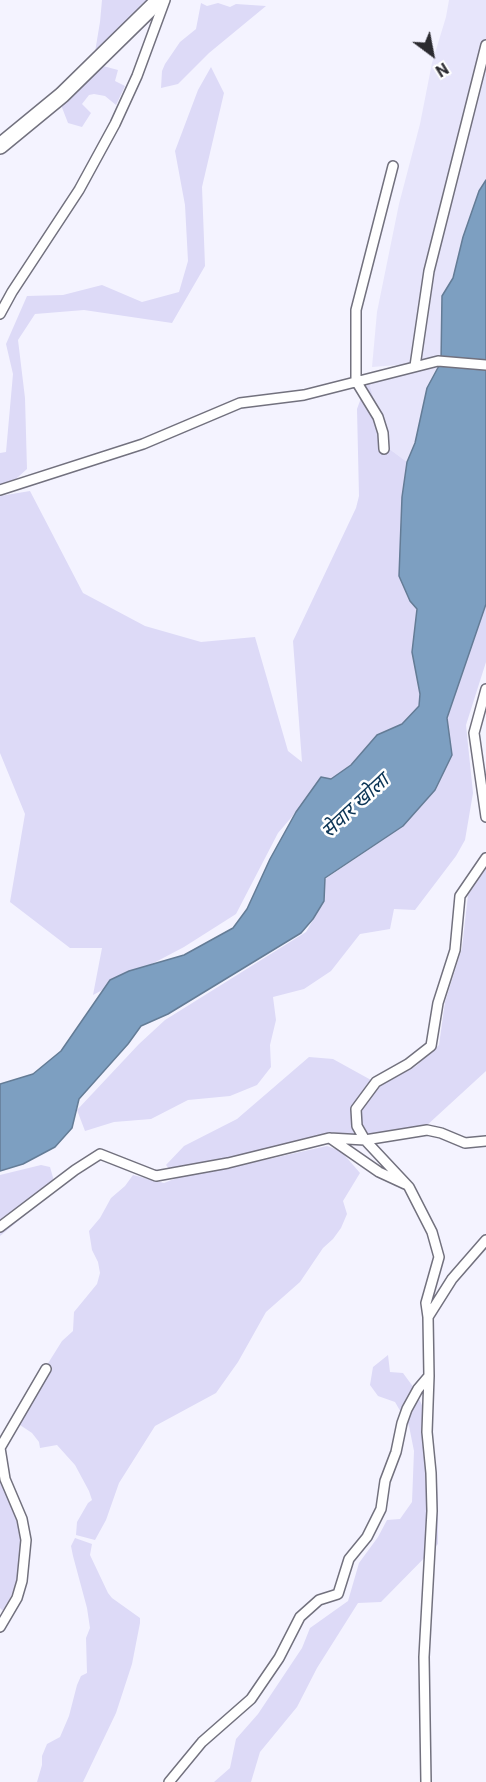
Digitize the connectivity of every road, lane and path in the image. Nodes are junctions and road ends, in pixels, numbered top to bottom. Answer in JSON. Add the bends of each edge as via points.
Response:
{"nodes":[{"id":1,"x":159,"y":0,"type":"edge"},
{"id":2,"x":165,"y":0,"type":"edge"},
{"id":3,"x":486,"y":45,"type":"edge"},
{"id":4,"x":0,"y":146,"type":"edge"},
{"id":5,"x":393,"y":166,"type":"dead end"},
{"id":6,"x":0,"y":314,"type":"edge"},
{"id":7,"x":486,"y":365,"type":"edge"},
{"id":8,"x":415,"y":366,"type":"junction"},
{"id":9,"x":356,"y":381,"type":"junction"},
{"id":10,"x":384,"y":449,"type":"dead end"},
{"id":11,"x":0,"y":490,"type":"edge"},
{"id":12,"x":486,"y":689,"type":"edge"},
{"id":13,"x":486,"y":818,"type":"edge"},
{"id":14,"x":486,"y":858,"type":"edge"},
{"id":15,"x":329,"y":1138,"type":"junction"},
{"id":16,"x":365,"y":1140,"type":"junction"},
{"id":17,"x":486,"y":1141,"type":"edge"},
{"id":18,"x":409,"y":1187,"type":"junction"},
{"id":19,"x":0,"y":1227,"type":"edge"},
{"id":20,"x":486,"y":1240,"type":"edge"},
{"id":21,"x":428,"y":1317,"type":"junction"},
{"id":22,"x":46,"y":1369,"type":"dead end"},
{"id":23,"x":429,"y":1376,"type":"junction"},
{"id":24,"x":0,"y":1627,"type":"edge"},
{"id":25,"x":170,"y":1782,"type":"edge"},
{"id":26,"x":426,"y":1782,"type":"edge"}],
"edges":[{"from":1,"to":4,"type":"main road","via":[[62,95]]},
{"from":2,"to":6,"type":"street","via":[[116,124]]},
{"from":3,"to":8,"type":"street","via":[[429,271]]},
{"from":5,"to":9,"type":"street","via":[[356,310]]},
{"from":7,"to":8,"type":"street","via":[[438,361]]},
{"from":8,"to":9,"type":"street"},
{"from":9,"to":10,"type":"street","via":[[378,417]]},
{"from":9,"to":11,"type":"street","via":[[304,395],[240,403],[143,444]]},
{"from":12,"to":13,"type":"street","via":[[474,734]]},
{"from":14,"to":16,"type":"street","via":[[460,896],[455,950],[438,1004],[431,1046],[376,1082],[356,1109],[357,1126]]},
{"from":15,"to":16,"type":"street"},
{"from":15,"to":18,"type":"street"},
{"from":15,"to":19,"type":"street","via":[[156,1176],[100,1154]]},
{"from":16,"to":17,"type":"street","via":[[427,1130],[465,1143]]},
{"from":16,"to":18,"type":"street"},
{"from":18,"to":21,"type":"street","via":[[432,1232],[439,1257],[426,1303]]},
{"from":20,"to":21,"type":"street","via":[[452,1279]]},
{"from":21,"to":23,"type":"street"},
{"from":22,"to":24,"type":"street","via":[[0,1448],[5,1479],[26,1539],[17,1598]]},
{"from":23,"to":25,"type":"street","via":[[407,1409],[385,1481],[381,1509],[367,1537],[349,1559],[338,1594],[319,1600],[300,1617],[279,1658],[251,1699],[202,1742]]},
{"from":23,"to":26,"type":"street","via":[[427,1432],[432,1511],[424,1657]]}]}
